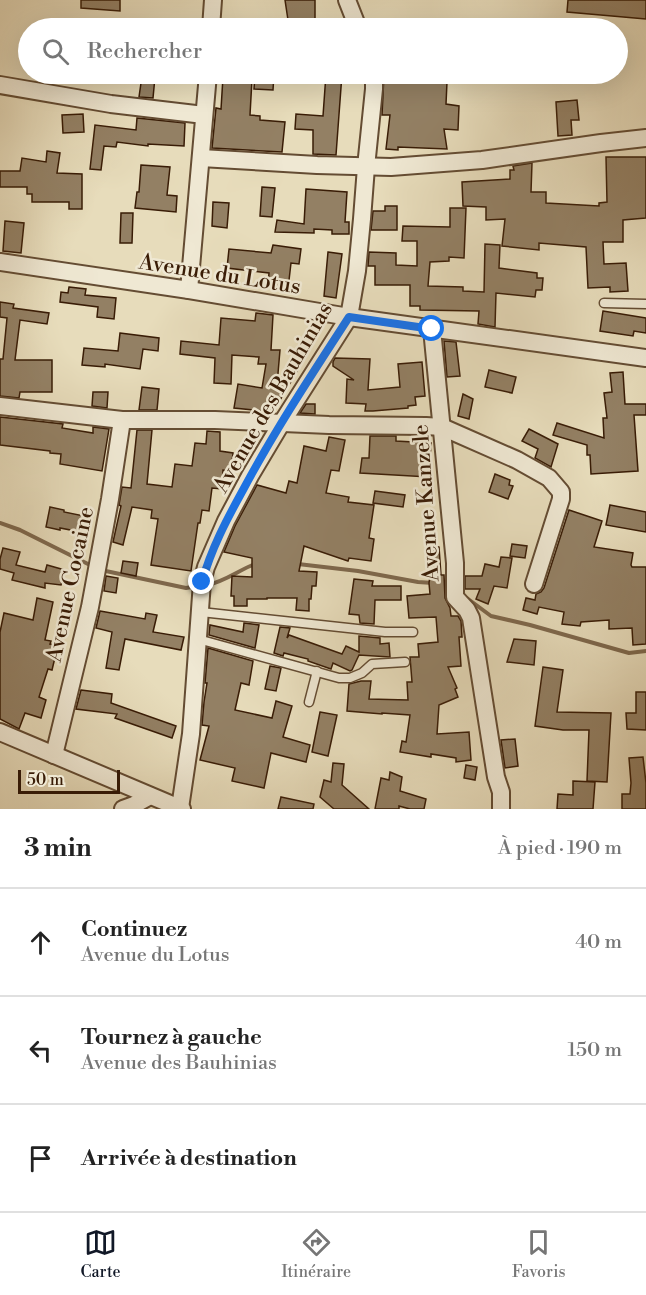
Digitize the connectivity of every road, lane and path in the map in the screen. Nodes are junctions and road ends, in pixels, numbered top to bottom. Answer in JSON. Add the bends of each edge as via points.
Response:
{"nodes":[{"id":1,"x":213,"y":0,"type":"edge"},
{"id":2,"x":347,"y":0,"type":"edge"},
{"id":3,"x":212,"y":18,"type":"edge"},
{"id":4,"x":354,"y":18,"type":"edge"},
{"id":5,"x":207,"y":84,"type":"edge"},
{"id":6,"x":374,"y":84,"type":"edge"},
{"id":7,"x":0,"y":85,"type":"edge"},
{"id":8,"x":204,"y":115,"type":"junction"},
{"id":9,"x":646,"y":138,"type":"edge"},
{"id":10,"x":201,"y":158,"type":"junction"},
{"id":11,"x":366,"y":167,"type":"junction"},
{"id":12,"x":0,"y":262,"type":"edge"},
{"id":13,"x":189,"y":290,"type":"junction"},
{"id":14,"x":604,"y":303,"type":"dead end"},
{"id":15,"x":646,"y":304,"type":"edge"},
{"id":16,"x":349,"y":317,"type":"junction"},
{"id":17,"x":432,"y":329,"type":"junction"},
{"id":18,"x":646,"y":358,"type":"edge"},
{"id":19,"x":0,"y":406,"type":"edge"},
{"id":20,"x":122,"y":420,"type":"junction"},
{"id":21,"x":281,"y":424,"type":"junction"},
{"id":22,"x":442,"y":427,"type":"junction"},
{"id":23,"x":534,"y":584,"type":"dead end"},
{"id":24,"x":201,"y":606,"type":"junction"},
{"id":25,"x":413,"y":632,"type":"dead end"},
{"id":26,"x":198,"y":639,"type":"junction"},
{"id":27,"x":405,"y":662,"type":"dead end"},
{"id":28,"x":317,"y":671,"type":"junction"},
{"id":29,"x":309,"y":702,"type":"dead end"},
{"id":30,"x":0,"y":732,"type":"edge"},
{"id":31,"x":54,"y":755,"type":"junction"},
{"id":32,"x":150,"y":796,"type":"junction"},
{"id":33,"x":123,"y":809,"type":"edge"},
{"id":34,"x":181,"y":809,"type":"edge"},
{"id":35,"x":501,"y":809,"type":"edge"}],
"edges":[{"from":1,"to":3,"type":"street"},
{"from":2,"to":4,"type":"street"},
{"from":5,"to":8,"type":"street"},
{"from":6,"to":11,"type":"street","name":"Avenue des Bauhinias"},
{"from":7,"to":8,"type":"street"},
{"from":8,"to":10,"type":"street"},
{"from":9,"to":11,"type":"street","via":[[482,160]]},
{"from":10,"to":11,"type":"street"},
{"from":10,"to":13,"type":"street"},
{"from":11,"to":16,"type":"street","name":"Avenue des Bauhinias"},
{"from":12,"to":13,"type":"street","name":"Avenue du Lotus"},
{"from":13,"to":16,"type":"street","name":"Avenue du Lotus"},
{"from":14,"to":15,"type":"lane"},
{"from":16,"to":17,"type":"street","name":"Avenue du Lotus"},
{"from":16,"to":21,"type":"street","name":"Avenue des Bauhinias"},
{"from":17,"to":18,"type":"street","name":"Avenue du Lotus"},
{"from":17,"to":22,"type":"street","name":"Avenue Kanzele"},
{"from":19,"to":20,"type":"street"},
{"from":20,"to":21,"type":"street"},
{"from":20,"to":31,"type":"street","name":"Avenue Cocaine","via":[[90,607]]},
{"from":21,"to":22,"type":"street"},
{"from":21,"to":24,"type":"street","name":"Avenue des Bauhinias","via":[[226,521],[206,567]]},
{"from":22,"to":23,"type":"street","via":[[517,460],[549,478],[561,492]]},
{"from":22,"to":35,"type":"street","name":"Avenue Kanzele","via":[[455,594],[471,618]]},
{"from":24,"to":25,"type":"lane","via":[[385,632]]},
{"from":24,"to":26,"type":"street","name":"Avenue des Bauhinias"},
{"from":26,"to":28,"type":"lane"},
{"from":26,"to":34,"type":"street","name":"Avenue des Bauhinias"},
{"from":27,"to":28,"type":"lane","via":[[372,664],[350,678]]},
{"from":28,"to":29,"type":"lane"},
{"from":30,"to":31,"type":"street"},
{"from":31,"to":32,"type":"street"},
{"from":32,"to":33,"type":"street"},
{"from":32,"to":34,"type":"street"}]}
